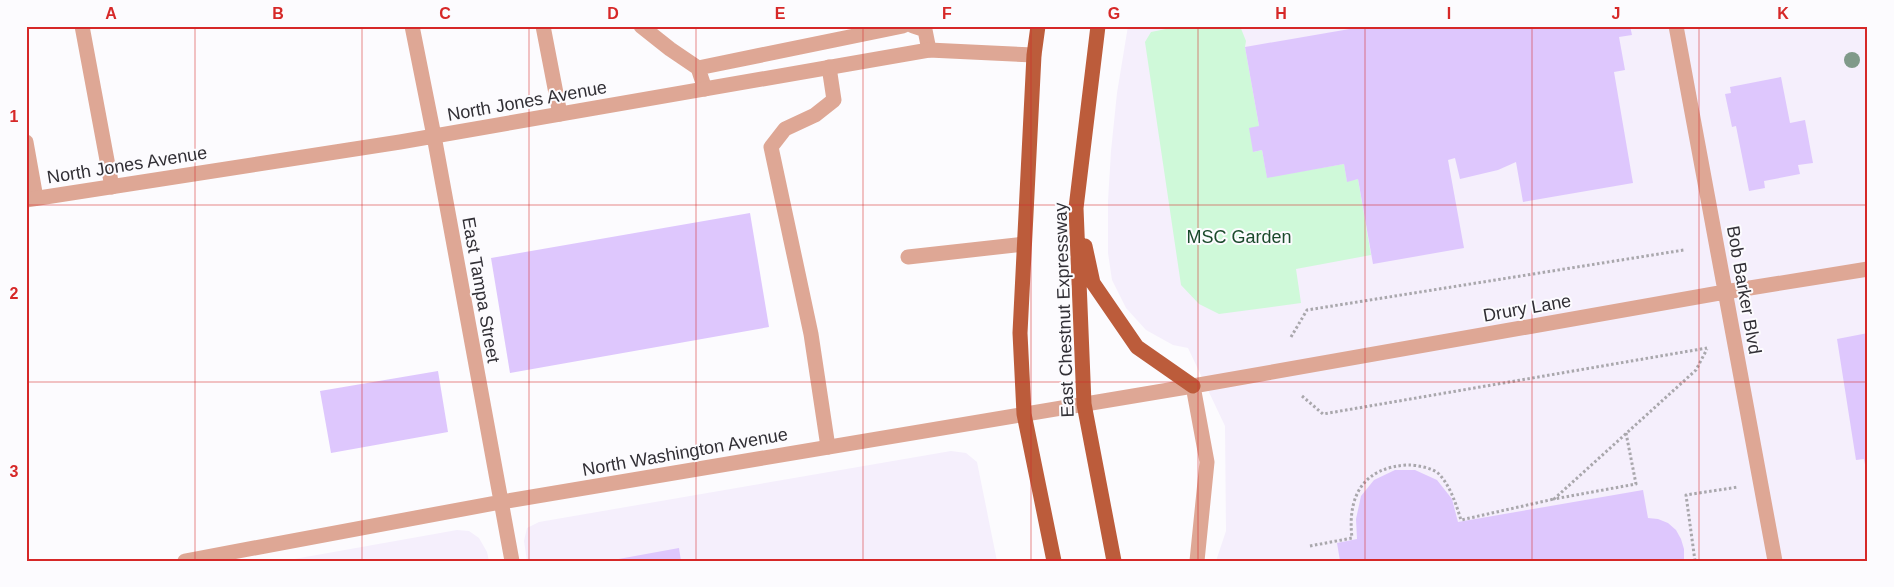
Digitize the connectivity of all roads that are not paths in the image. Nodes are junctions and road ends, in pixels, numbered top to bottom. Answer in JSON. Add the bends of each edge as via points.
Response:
{"nodes":[{"id":1,"x":82,"y":26,"type":"edge"},
{"id":2,"x":412,"y":26,"type":"edge"},
{"id":3,"x":543,"y":26,"type":"edge"},
{"id":4,"x":641,"y":26,"type":"edge"},
{"id":5,"x":903,"y":26,"type":"edge"},
{"id":6,"x":913,"y":26,"type":"edge"},
{"id":7,"x":1038,"y":26,"type":"edge"},
{"id":8,"x":1098,"y":26,"type":"edge"},
{"id":9,"x":1676,"y":26,"type":"edge"},
{"id":10,"x":929,"y":50,"type":"junction"},
{"id":11,"x":1034,"y":55,"type":"junction"},
{"id":12,"x":829,"y":67,"type":"junction"},
{"id":13,"x":698,"y":68,"type":"junction"},
{"id":14,"x":705,"y":88,"type":"junction"},
{"id":15,"x":560,"y":114,"type":"junction"},
{"id":16,"x":434,"y":136,"type":"junction"},
{"id":17,"x":26,"y":142,"type":"edge"},
{"id":18,"x":112,"y":187,"type":"junction"},
{"id":19,"x":31,"y":199,"type":"edge"},
{"id":20,"x":1076,"y":208,"type":"junction"},
{"id":21,"x":1024,"y":244,"type":"junction"},
{"id":22,"x":908,"y":257,"type":"dead end"},
{"id":23,"x":1868,"y":269,"type":"edge"},
{"id":24,"x":1725,"y":292,"type":"junction"},
{"id":25,"x":1192,"y":386,"type":"junction"},
{"id":26,"x":1084,"y":404,"type":"junction"},
{"id":27,"x":1024,"y":414,"type":"junction"},
{"id":28,"x":828,"y":447,"type":"junction"},
{"id":29,"x":501,"y":502,"type":"junction"},
{"id":30,"x":184,"y":561,"type":"edge"},
{"id":31,"x":512,"y":561,"type":"edge"},
{"id":32,"x":1054,"y":561,"type":"edge"},
{"id":33,"x":1114,"y":561,"type":"edge"},
{"id":34,"x":1197,"y":561,"type":"edge"},
{"id":35,"x":1775,"y":561,"type":"edge"}],
"edges":[{"from":1,"to":18,"type":"street"},
{"from":2,"to":16,"type":"street","name":"East Tampa Street"},
{"from":3,"to":15,"type":"street"},
{"from":4,"to":13,"type":"street"},
{"from":5,"to":13,"type":"street"},
{"from":6,"to":10,"type":"street","via":[[925,30]]},
{"from":7,"to":11,"type":"main road","name":"East Chestnut Expressway"},
{"from":8,"to":20,"type":"main road","name":"East Chestnut Expressway"},
{"from":9,"to":24,"type":"street","name":"Bob Barker Blvd"},
{"from":10,"to":11,"type":"street","name":"North Jones Avenue"},
{"from":10,"to":12,"type":"street","name":"North Jones Avenue"},
{"from":11,"to":21,"type":"main road","name":"East Chestnut Expressway"},
{"from":12,"to":14,"type":"street","name":"North Jones Avenue"},
{"from":12,"to":28,"type":"street","via":[[834,100],[815,115],[785,129],[771,147],[811,334]]},
{"from":13,"to":14,"type":"street"},
{"from":14,"to":15,"type":"street","name":"North Jones Avenue"},
{"from":15,"to":16,"type":"street","name":"North Jones Avenue"},
{"from":16,"to":18,"type":"street","name":"North Jones Avenue"},
{"from":16,"to":29,"type":"street","name":"East Tampa Street"},
{"from":17,"to":19,"type":"street"},
{"from":18,"to":19,"type":"street","name":"North Jones Avenue"},
{"from":20,"to":25,"type":"main road","via":[[1093,283],[1137,348]]},
{"from":20,"to":26,"type":"main road","name":"East Chestnut Expressway"},
{"from":21,"to":22,"type":"street"},
{"from":21,"to":27,"type":"main road","name":"East Chestnut Expressway","via":[[1020,333]]},
{"from":23,"to":24,"type":"street","name":"Drury Lane"},
{"from":24,"to":25,"type":"street","name":"Drury Lane"},
{"from":24,"to":35,"type":"street","name":"Bob Barker Blvd"},
{"from":25,"to":26,"type":"street","name":"North Washington Avenue"},
{"from":25,"to":34,"type":"street","via":[[1207,462]]},
{"from":26,"to":27,"type":"street","name":"North Washington Avenue"},
{"from":26,"to":33,"type":"main road","name":"East Chestnut Expressway"},
{"from":27,"to":28,"type":"street","name":"North Washington Avenue"},
{"from":27,"to":32,"type":"main road","name":"East Chestnut Expressway"},
{"from":28,"to":29,"type":"street","name":"North Washington Avenue"},
{"from":29,"to":30,"type":"street","name":"North Washington Avenue"},
{"from":29,"to":31,"type":"street","name":"East Tampa Street"}]}
